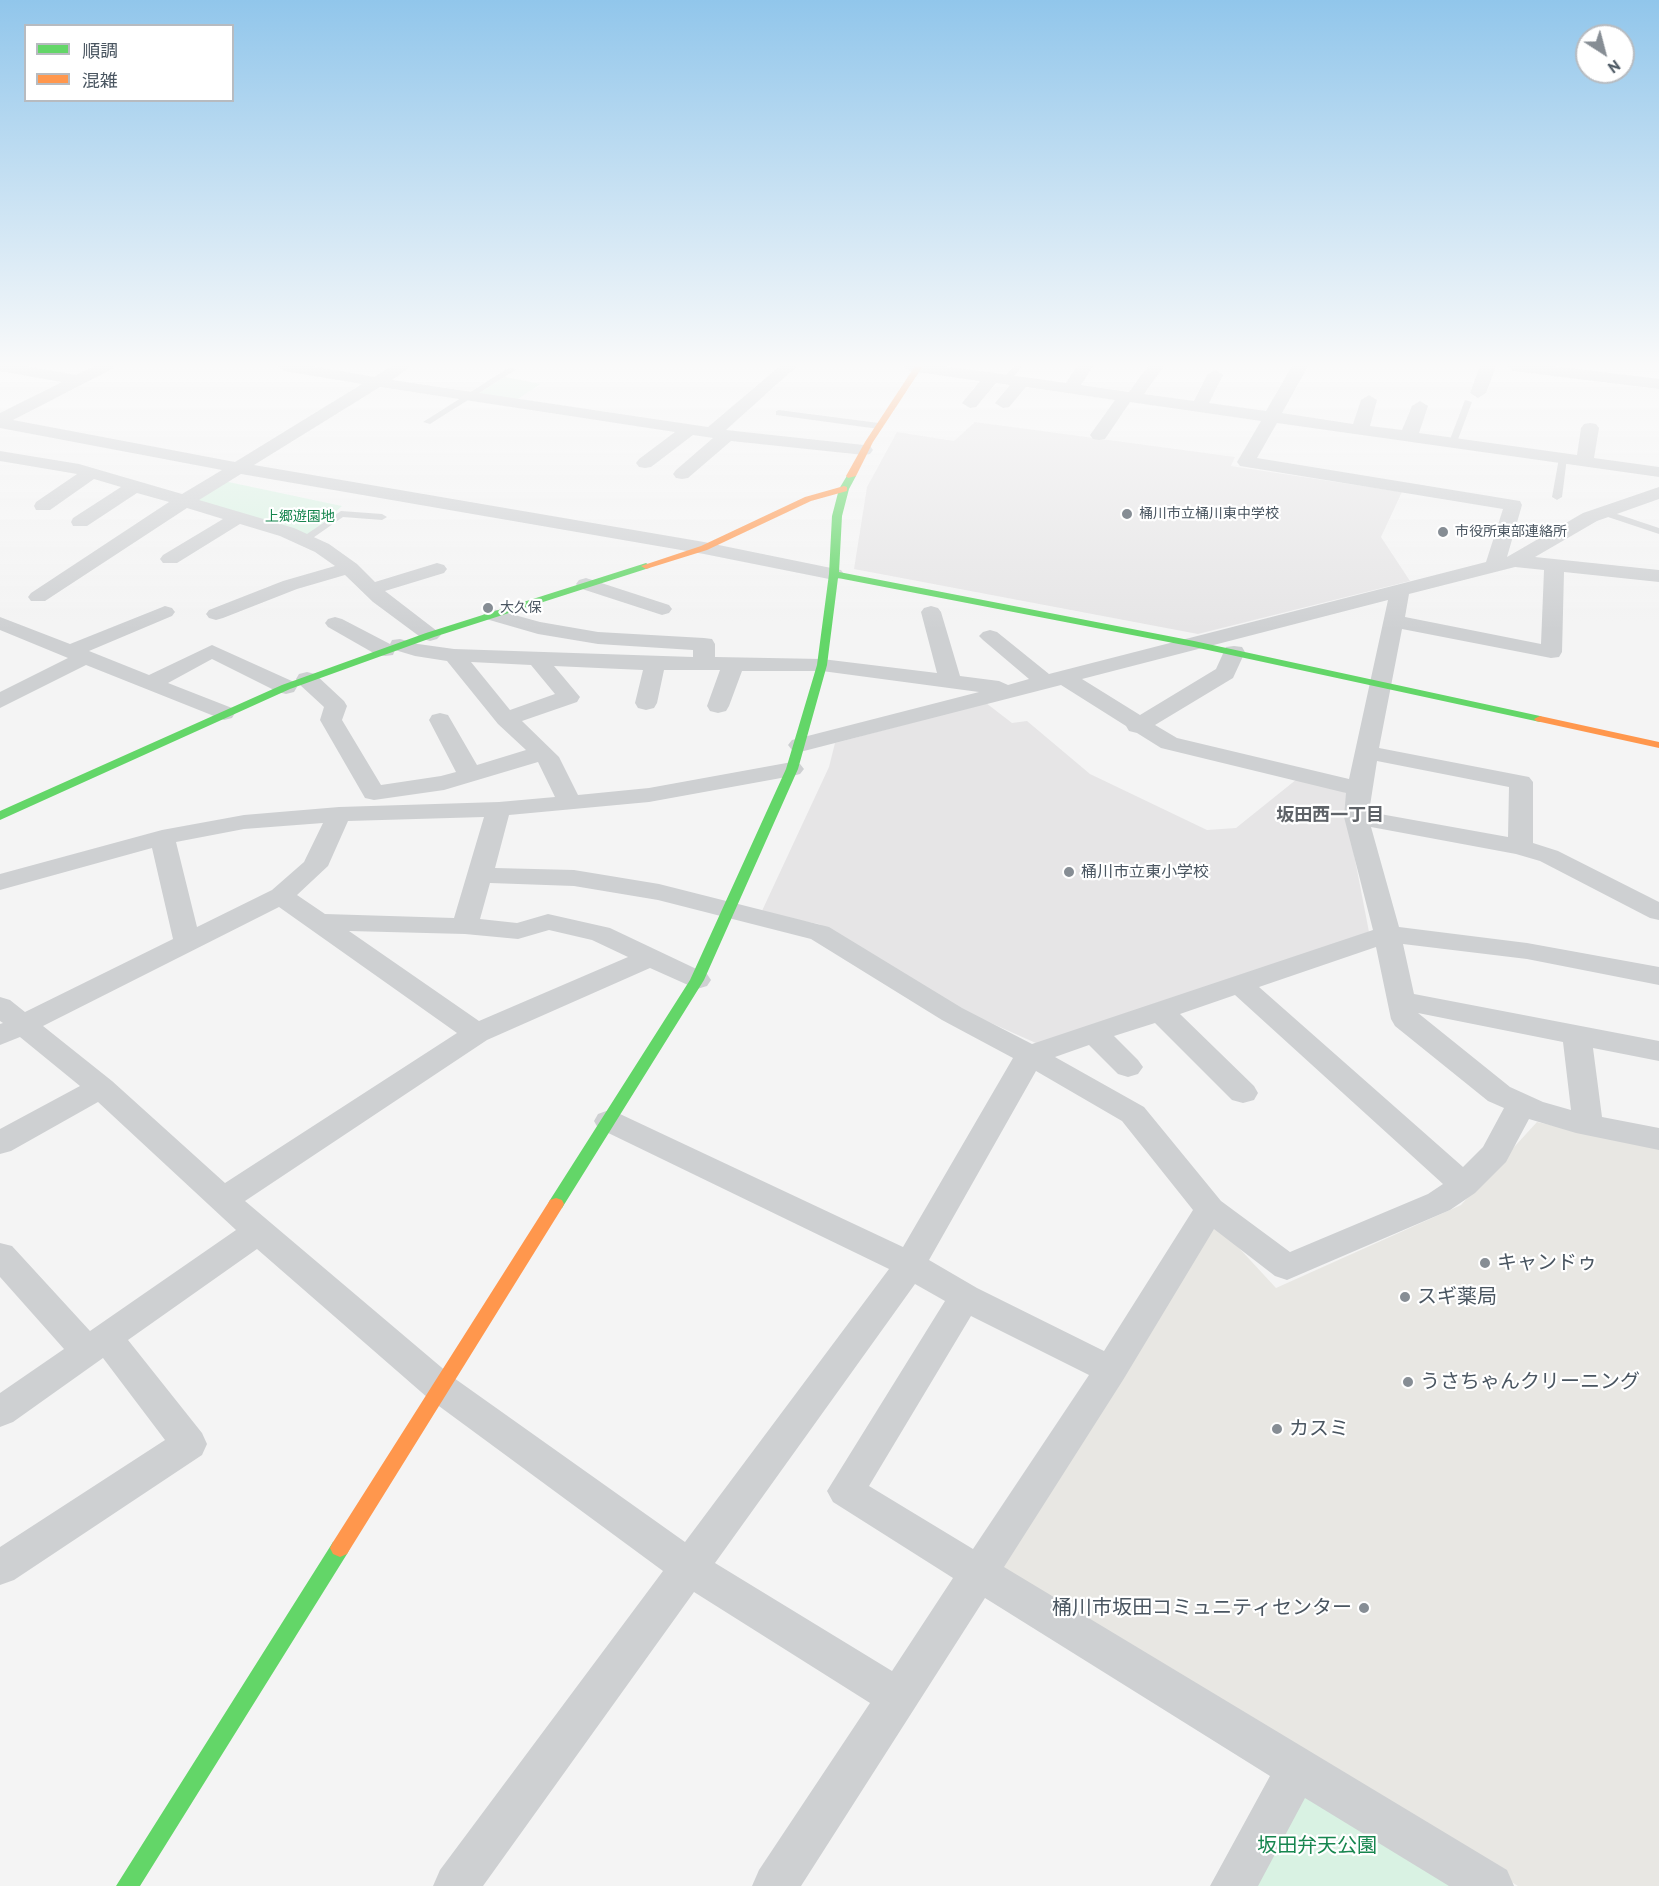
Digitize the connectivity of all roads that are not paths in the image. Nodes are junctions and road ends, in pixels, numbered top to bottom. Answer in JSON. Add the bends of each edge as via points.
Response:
{"nodes":[{"id":1,"x":166,"y":454,"type":"edge"},
{"id":2,"x":262,"y":454,"type":"edge"},
{"id":3,"x":657,"y":454,"type":"edge"},
{"id":4,"x":701,"y":454,"type":"edge"},
{"id":5,"x":862,"y":454,"type":"edge"},
{"id":6,"x":1251,"y":454,"type":"edge"},
{"id":7,"x":1536,"y":454,"type":"edge"},
{"id":8,"x":1586,"y":454,"type":"edge"},
{"id":9,"x":0,"y":456,"type":"edge"},
{"id":10,"x":1563,"y":458,"type":"junction"},
{"id":11,"x":29,"y":461,"type":"junction"},
{"id":12,"x":1585,"y":461,"type":"junction"},
{"id":13,"x":645,"y":463,"type":"dead end"},
{"id":14,"x":239,"y":468,"type":"junction"},
{"id":15,"x":91,"y":472,"type":"junction"},
{"id":16,"x":1659,"y":472,"type":"edge"},
{"id":17,"x":0,"y":473,"type":"edge"},
{"id":18,"x":682,"y":474,"type":"dead end"},
{"id":19,"x":135,"y":486,"type":"junction"},
{"id":20,"x":844,"y":489,"type":"junction"},
{"id":21,"x":1659,"y":493,"type":"edge"},
{"id":22,"x":1557,"y":497,"type":"dead end"},
{"id":23,"x":184,"y":501,"type":"junction"},
{"id":24,"x":43,"y":506,"type":"dead end"},
{"id":25,"x":1605,"y":513,"type":"junction"},
{"id":26,"x":240,"y":516,"type":"junction"},
{"id":27,"x":382,"y":518,"type":"dead end"},
{"id":28,"x":80,"y":522,"type":"dead end"},
{"id":29,"x":1659,"y":531,"type":"edge"},
{"id":30,"x":304,"y":540,"type":"junction"},
{"id":31,"x":704,"y":548,"type":"junction"},
{"id":32,"x":170,"y":559,"type":"dead end"},
{"id":33,"x":1505,"y":563,"type":"junction"},
{"id":34,"x":1554,"y":564,"type":"junction"},
{"id":35,"x":350,"y":568,"type":"junction"},
{"id":36,"x":438,"y":569,"type":"dead end"},
{"id":37,"x":834,"y":574,"type":"junction"},
{"id":38,"x":1659,"y":576,"type":"edge"},
{"id":39,"x":586,"y":584,"type":"junction"},
{"id":40,"x":371,"y":589,"type":"junction"},
{"id":41,"x":1400,"y":590,"type":"junction"},
{"id":42,"x":39,"y":597,"type":"dead end"},
{"id":43,"x":662,"y":609,"type":"dead end"},
{"id":44,"x":165,"y":612,"type":"dead end"},
{"id":45,"x":931,"y":612,"type":"dead end"},
{"id":46,"x":216,"y":614,"type":"dead end"},
{"id":47,"x":493,"y":615,"type":"junction"},
{"id":48,"x":1392,"y":621,"type":"junction"},
{"id":49,"x":0,"y":623,"type":"edge"},
{"id":50,"x":335,"y":623,"type":"dead end"},
{"id":51,"x":429,"y":635,"type":"junction"},
{"id":52,"x":990,"y":636,"type":"dead end"},
{"id":53,"x":1194,"y":644,"type":"junction"},
{"id":54,"x":392,"y":648,"type":"junction"},
{"id":55,"x":1234,"y":652,"type":"junction"},
{"id":56,"x":79,"y":654,"type":"junction"},
{"id":57,"x":454,"y":655,"type":"junction"},
{"id":58,"x":537,"y":658,"type":"junction"},
{"id":59,"x":655,"y":663,"type":"junction"},
{"id":60,"x":704,"y":663,"type":"junction"},
{"id":61,"x":734,"y":663,"type":"junction"},
{"id":62,"x":822,"y":665,"type":"junction"},
{"id":63,"x":1055,"y":680,"type":"junction"},
{"id":64,"x":150,"y":683,"type":"junction"},
{"id":65,"x":296,"y":683,"type":"junction"},
{"id":66,"x":951,"y":683,"type":"junction"},
{"id":67,"x":1380,"y":683,"type":"junction"},
{"id":68,"x":1018,"y":689,"type":"junction"},
{"id":69,"x":0,"y":701,"type":"edge"},
{"id":70,"x":646,"y":703,"type":"dead end"},
{"id":71,"x":718,"y":706,"type":"dead end"},
{"id":72,"x":224,"y":713,"type":"junction"},
{"id":73,"x":506,"y":719,"type":"junction"},
{"id":74,"x":440,"y":720,"type":"dead end"},
{"id":75,"x":1137,"y":726,"type":"junction"},
{"id":76,"x":800,"y":745,"type":"junction"},
{"id":77,"x":1659,"y":745,"type":"edge"},
{"id":78,"x":1366,"y":752,"type":"junction"},
{"id":79,"x":542,"y":753,"type":"junction"},
{"id":80,"x":792,"y":769,"type":"junction"},
{"id":81,"x":470,"y":775,"type":"junction"},
{"id":82,"x":444,"y":783,"type":"junction"},
{"id":83,"x":1359,"y":789,"type":"junction"},
{"id":84,"x":570,"y":803,"type":"junction"},
{"id":85,"x":499,"y":809,"type":"junction"},
{"id":86,"x":3,"y":811,"type":"edge"},
{"id":87,"x":449,"y":811,"type":"junction"},
{"id":88,"x":339,"y":814,"type":"junction"},
{"id":89,"x":1356,"y":817,"type":"junction"},
{"id":90,"x":162,"y":837,"type":"junction"},
{"id":91,"x":1520,"y":847,"type":"junction"},
{"id":92,"x":482,"y":875,"type":"junction"},
{"id":93,"x":0,"y":882,"type":"edge"},
{"id":94,"x":281,"y":897,"type":"junction"},
{"id":95,"x":729,"y":911,"type":"junction"},
{"id":96,"x":1659,"y":912,"type":"edge"},
{"id":97,"x":317,"y":922,"type":"junction"},
{"id":98,"x":465,"y":926,"type":"junction"},
{"id":99,"x":1387,"y":934,"type":"junction"},
{"id":100,"x":187,"y":943,"type":"junction"},
{"id":101,"x":650,"y":958,"type":"junction"},
{"id":102,"x":1659,"y":976,"type":"edge"},
{"id":103,"x":697,"y":980,"type":"junction"},
{"id":104,"x":1239,"y":984,"type":"junction"},
{"id":105,"x":1401,"y":1001,"type":"junction"},
{"id":106,"x":0,"y":1006,"type":"edge"},
{"id":107,"x":1160,"y":1011,"type":"junction"},
{"id":108,"x":12,"y":1030,"type":"edge"},
{"id":109,"x":477,"y":1033,"type":"junction"},
{"id":110,"x":1094,"y":1033,"type":"junction"},
{"id":111,"x":1577,"y":1035,"type":"junction"},
{"id":112,"x":1659,"y":1052,"type":"edge"},
{"id":113,"x":1030,"y":1055,"type":"junction"},
{"id":114,"x":1128,"y":1067,"type":"dead end"},
{"id":115,"x":101,"y":1088,"type":"junction"},
{"id":116,"x":1243,"y":1093,"type":"dead end"},
{"id":117,"x":1521,"y":1104,"type":"junction"},
{"id":118,"x":609,"y":1121,"type":"junction"},
{"id":119,"x":1588,"y":1124,"type":"junction"},
{"id":120,"x":1659,"y":1138,"type":"edge"},
{"id":121,"x":0,"y":1143,"type":"edge"},
{"id":122,"x":1464,"y":1185,"type":"junction"},
{"id":123,"x":225,"y":1199,"type":"junction"},
{"id":124,"x":1210,"y":1209,"type":"junction"},
{"id":125,"x":258,"y":1230,"type":"junction"},
{"id":126,"x":0,"y":1255,"type":"edge"},
{"id":127,"x":910,"y":1265,"type":"junction"},
{"id":128,"x":965,"y":1297,"type":"junction"},
{"id":129,"x":97,"y":1344,"type":"junction"},
{"id":130,"x":1111,"y":1370,"type":"junction"},
{"id":131,"x":441,"y":1388,"type":"junction"},
{"id":132,"x":0,"y":1412,"type":"edge"},
{"id":133,"x":688,"y":1567,"type":"junction"},
{"id":134,"x":0,"y":1568,"type":"edge"},
{"id":135,"x":978,"y":1573,"type":"junction"},
{"id":136,"x":899,"y":1698,"type":"junction"},
{"id":137,"x":1297,"y":1769,"type":"junction"},
{"id":138,"x":127,"y":1886,"type":"edge"},
{"id":139,"x":456,"y":1886,"type":"edge"},
{"id":140,"x":775,"y":1886,"type":"edge"},
{"id":141,"x":1233,"y":1886,"type":"edge"},
{"id":142,"x":1491,"y":1886,"type":"edge"}],
"edges":[{"from":1,"to":14,"type":"street"},
{"from":2,"to":14,"type":"street"},
{"from":3,"to":13,"type":"street"},
{"from":4,"to":18,"type":"street"},
{"from":5,"to":20,"type":"street"},
{"from":6,"to":33,"type":"street","via":[[1246,462],[1513,505]]},
{"from":7,"to":10,"type":"street"},
{"from":8,"to":12,"type":"street"},
{"from":9,"to":11,"type":"street"},
{"from":10,"to":12,"type":"street"},
{"from":10,"to":22,"type":"lane"},
{"from":11,"to":15,"type":"street"},
{"from":11,"to":17,"type":"street"},
{"from":12,"to":16,"type":"street"},
{"from":14,"to":23,"type":"street"},
{"from":14,"to":31,"type":"street"},
{"from":15,"to":19,"type":"street"},
{"from":15,"to":24,"type":"street"},
{"from":19,"to":23,"type":"street"},
{"from":19,"to":28,"type":"street"},
{"from":20,"to":31,"type":"street","via":[[808,499]]},
{"from":20,"to":37,"type":"street","via":[[837,516]]},
{"from":21,"to":25,"type":"street"},
{"from":23,"to":26,"type":"street"},
{"from":23,"to":42,"type":"street"},
{"from":25,"to":29,"type":"lane"},
{"from":25,"to":33,"type":"street"},
{"from":26,"to":30,"type":"street"},
{"from":26,"to":32,"type":"street"},
{"from":27,"to":30,"type":"lane","via":[[341,514]]},
{"from":30,"to":35,"type":"street"},
{"from":31,"to":37,"type":"street"},
{"from":31,"to":39,"type":"street"},
{"from":33,"to":34,"type":"street"},
{"from":33,"to":41,"type":"street"},
{"from":34,"to":38,"type":"street"},
{"from":34,"to":48,"type":"street","via":[[1551,652]]},
{"from":35,"to":40,"type":"street"},
{"from":35,"to":46,"type":"street","via":[[290,585]]},
{"from":36,"to":40,"type":"street"},
{"from":37,"to":53,"type":"street"},
{"from":37,"to":62,"type":"street"},
{"from":39,"to":43,"type":"street"},
{"from":39,"to":47,"type":"street"},
{"from":40,"to":51,"type":"street"},
{"from":41,"to":48,"type":"street"},
{"from":41,"to":53,"type":"street"},
{"from":44,"to":56,"type":"street"},
{"from":45,"to":66,"type":"street"},
{"from":47,"to":51,"type":"street"},
{"from":47,"to":60,"type":"street","via":[[538,628],[598,638],[704,644]]},
{"from":48,"to":67,"type":"street"},
{"from":49,"to":56,"type":"street"},
{"from":50,"to":54,"type":"street"},
{"from":51,"to":54,"type":"street"},
{"from":52,"to":63,"type":"street"},
{"from":53,"to":55,"type":"street"},
{"from":53,"to":63,"type":"street"},
{"from":54,"to":57,"type":"street"},
{"from":54,"to":65,"type":"street"},
{"from":55,"to":67,"type":"street"},
{"from":55,"to":75,"type":"street","via":[[1225,673]]},
{"from":56,"to":64,"type":"street"},
{"from":56,"to":69,"type":"street"},
{"from":57,"to":58,"type":"street"},
{"from":57,"to":73,"type":"street"},
{"from":58,"to":59,"type":"street"},
{"from":58,"to":73,"type":"street","via":[[569,697]]},
{"from":59,"to":60,"type":"street"},
{"from":59,"to":70,"type":"street"},
{"from":60,"to":61,"type":"street"},
{"from":61,"to":62,"type":"street"},
{"from":61,"to":71,"type":"street"},
{"from":62,"to":66,"type":"street"},
{"from":62,"to":76,"type":"street"},
{"from":63,"to":68,"type":"street"},
{"from":63,"to":75,"type":"street"},
{"from":64,"to":65,"type":"street","via":[[212,651]]},
{"from":64,"to":72,"type":"street"},
{"from":65,"to":72,"type":"street"},
{"from":65,"to":82,"type":"street","via":[[336,706],[331,720],[374,793]]},
{"from":66,"to":68,"type":"street"},
{"from":67,"to":77,"type":"street"},
{"from":67,"to":78,"type":"street"},
{"from":68,"to":76,"type":"street"},
{"from":72,"to":86,"type":"street"},
{"from":73,"to":79,"type":"street"},
{"from":74,"to":81,"type":"street"},
{"from":75,"to":83,"type":"street","via":[[1169,744]]},
{"from":76,"to":80,"type":"street"},
{"from":78,"to":83,"type":"street"},
{"from":78,"to":91,"type":"street","via":[[1521,782]]},
{"from":79,"to":81,"type":"street"},
{"from":79,"to":84,"type":"street","via":[[551,762]]},
{"from":80,"to":84,"type":"street","via":[[649,795]]},
{"from":80,"to":95,"type":"street"},
{"from":81,"to":82,"type":"street"},
{"from":82,"to":87,"type":"street"},
{"from":83,"to":89,"type":"street"},
{"from":84,"to":85,"type":"street"},
{"from":85,"to":87,"type":"street"},
{"from":85,"to":92,"type":"street"},
{"from":87,"to":88,"type":"street"},
{"from":88,"to":90,"type":"street","via":[[244,822]]},
{"from":88,"to":94,"type":"street","via":[[315,866]]},
{"from":89,"to":91,"type":"street"},
{"from":89,"to":99,"type":"street"},
{"from":90,"to":93,"type":"street"},
{"from":90,"to":100,"type":"street"},
{"from":91,"to":96,"type":"street","via":[[1549,856]]},
{"from":92,"to":95,"type":"street","via":[[574,878],[659,892]]},
{"from":92,"to":98,"type":"street"},
{"from":94,"to":97,"type":"street"},
{"from":94,"to":100,"type":"street"},
{"from":95,"to":103,"type":"street"},
{"from":95,"to":113,"type":"street","via":[[820,933],[952,1014]]},
{"from":97,"to":98,"type":"street"},
{"from":97,"to":109,"type":"street"},
{"from":98,"to":101,"type":"street","via":[[518,931],[548,922],[601,934]]},
{"from":99,"to":102,"type":"street","via":[[1527,951]]},
{"from":99,"to":104,"type":"street"},
{"from":99,"to":105,"type":"street"},
{"from":100,"to":108,"type":"street"},
{"from":101,"to":103,"type":"street"},
{"from":101,"to":109,"type":"street"},
{"from":103,"to":118,"type":"street"},
{"from":104,"to":107,"type":"street"},
{"from":104,"to":122,"type":"street"},
{"from":105,"to":111,"type":"street"},
{"from":105,"to":117,"type":"street","via":[[1405,1019],[1498,1094]]},
{"from":106,"to":108,"type":"street"},
{"from":107,"to":110,"type":"street"},
{"from":107,"to":116,"type":"street"},
{"from":108,"to":115,"type":"street"},
{"from":109,"to":123,"type":"street"},
{"from":110,"to":113,"type":"street"},
{"from":110,"to":114,"type":"street"},
{"from":111,"to":112,"type":"street"},
{"from":111,"to":119,"type":"street"},
{"from":113,"to":124,"type":"street","via":[[1133,1114]]},
{"from":113,"to":127,"type":"street"},
{"from":115,"to":121,"type":"street"},
{"from":115,"to":123,"type":"street"},
{"from":117,"to":119,"type":"street"},
{"from":117,"to":122,"type":"street","via":[[1495,1154]]},
{"from":118,"to":127,"type":"street"},
{"from":118,"to":131,"type":"street"},
{"from":119,"to":120,"type":"street"},
{"from":122,"to":124,"type":"street","via":[[1439,1202],[1287,1267]]},
{"from":123,"to":125,"type":"street"},
{"from":124,"to":130,"type":"street"},
{"from":125,"to":129,"type":"street"},
{"from":125,"to":131,"type":"street"},
{"from":126,"to":129,"type":"street"},
{"from":127,"to":128,"type":"street"},
{"from":127,"to":133,"type":"street"},
{"from":128,"to":130,"type":"street"},
{"from":128,"to":135,"type":"street","via":[[846,1491]]},
{"from":129,"to":132,"type":"street"},
{"from":129,"to":134,"type":"street","via":[[189,1444]]},
{"from":130,"to":135,"type":"street"},
{"from":131,"to":133,"type":"street"},
{"from":131,"to":138,"type":"street"},
{"from":133,"to":136,"type":"street"},
{"from":133,"to":139,"type":"street"},
{"from":135,"to":136,"type":"street"},
{"from":135,"to":137,"type":"street"},
{"from":136,"to":140,"type":"street"},
{"from":137,"to":141,"type":"street"},
{"from":137,"to":142,"type":"street"}]}
